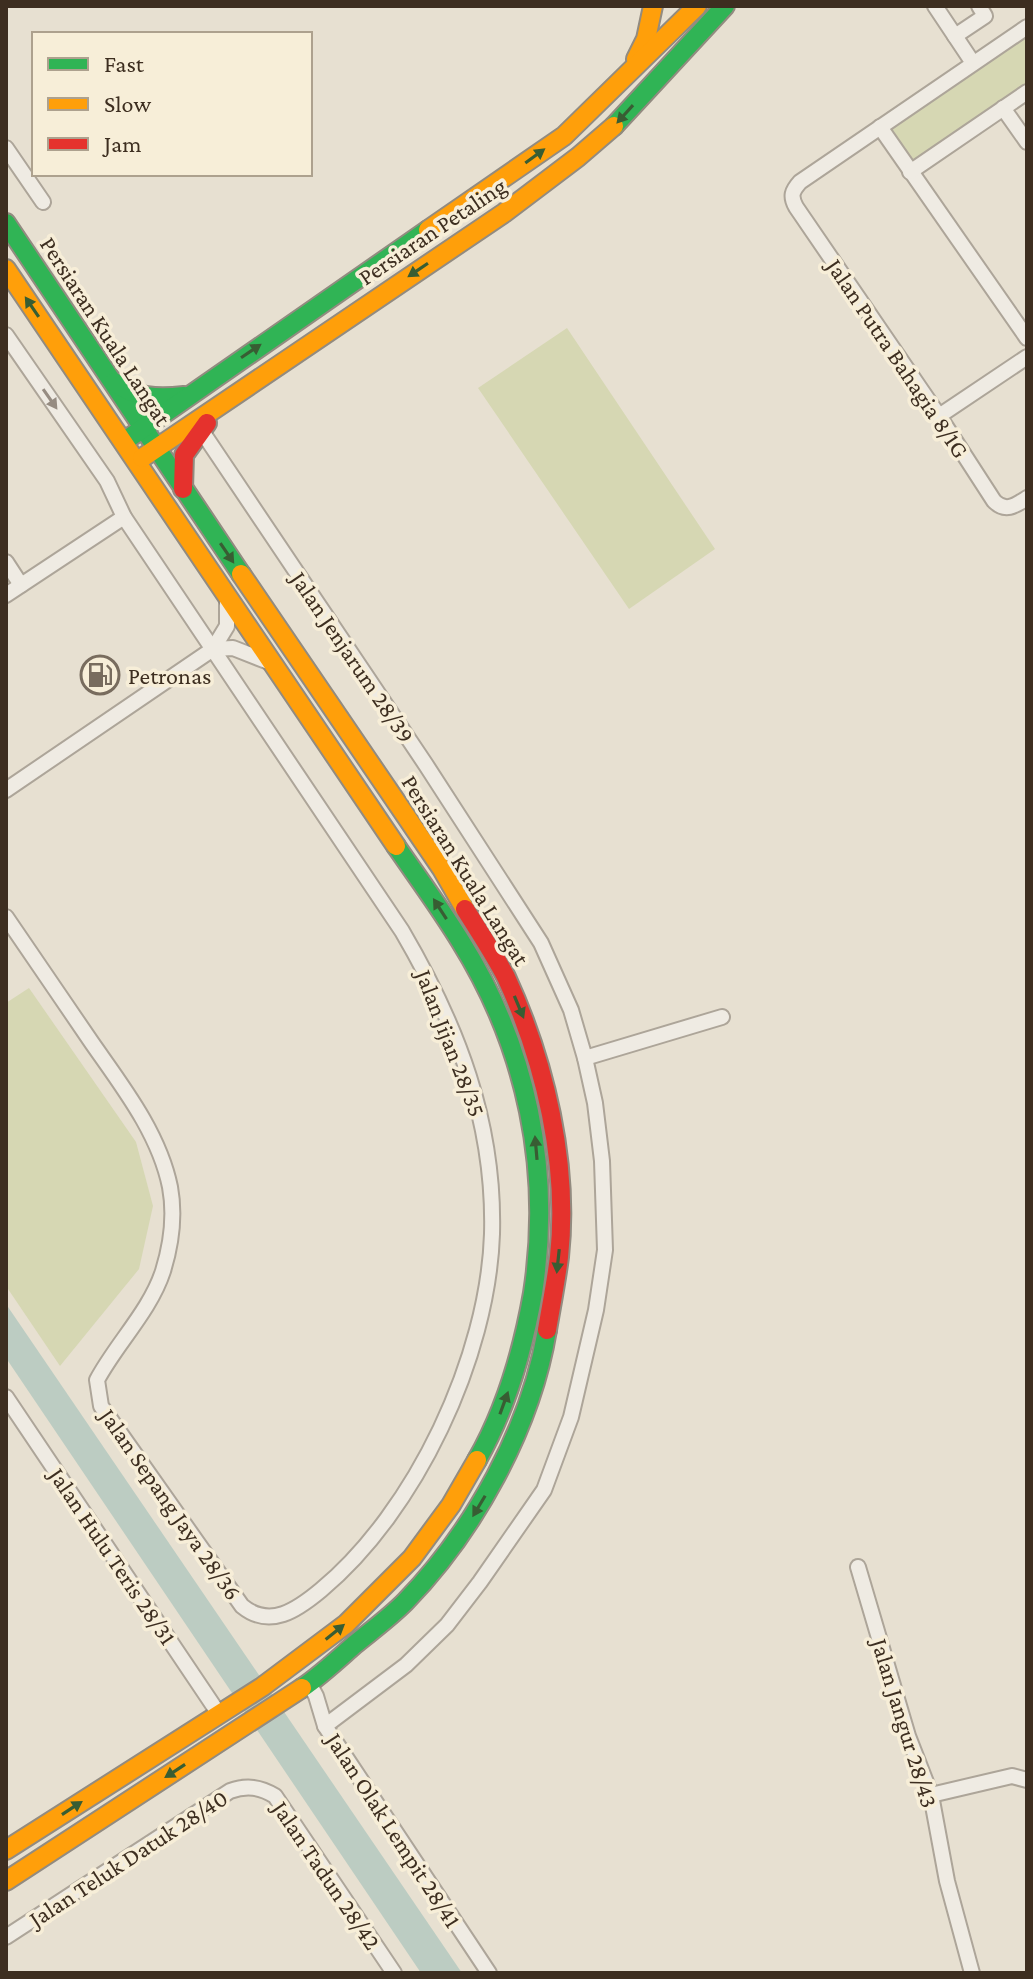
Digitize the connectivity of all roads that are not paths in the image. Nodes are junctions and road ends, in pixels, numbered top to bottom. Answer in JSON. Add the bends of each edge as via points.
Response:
{"nodes":[{"id":1,"x":653,"y":6,"type":"edge"},
{"id":2,"x":697,"y":6,"type":"edge"},
{"id":3,"x":725,"y":6,"type":"edge"},
{"id":4,"x":935,"y":6,"type":"edge"},
{"id":5,"x":979,"y":6,"type":"edge"},
{"id":6,"x":1027,"y":27,"type":"edge"},
{"id":7,"x":955,"y":36,"type":"junction"},
{"id":8,"x":973,"y":63,"type":"junction"},
{"id":9,"x":627,"y":75,"type":"junction"},
{"id":10,"x":1027,"y":92,"type":"edge"},
{"id":11,"x":1003,"y":108,"type":"junction"},
{"id":12,"x":880,"y":127,"type":"junction"},
{"id":13,"x":1027,"y":142,"type":"edge"},
{"id":14,"x":6,"y":148,"type":"edge"},
{"id":15,"x":910,"y":172,"type":"junction"},
{"id":16,"x":43,"y":202,"type":"dead end"},
{"id":17,"x":6,"y":223,"type":"edge"},
{"id":18,"x":9,"y":280,"type":"edge"},
{"id":19,"x":6,"y":335,"type":"edge"},
{"id":20,"x":1027,"y":338,"type":"edge"},
{"id":21,"x":1027,"y":357,"type":"edge"},
{"id":22,"x":109,"y":379,"type":"junction"},
{"id":23,"x":187,"y":395,"type":"junction"},
{"id":24,"x":223,"y":402,"type":"junction"},
{"id":25,"x":939,"y":416,"type":"junction"},
{"id":26,"x":142,"y":429,"type":"junction"},
{"id":27,"x":201,"y":430,"type":"junction"},
{"id":28,"x":123,"y":441,"type":"junction"},
{"id":29,"x":155,"y":449,"type":"junction"},
{"id":30,"x":137,"y":462,"type":"junction"},
{"id":31,"x":183,"y":489,"type":"junction"},
{"id":32,"x":1027,"y":498,"type":"edge"},
{"id":33,"x":124,"y":517,"type":"junction"},
{"id":34,"x":6,"y":562,"type":"edge"},
{"id":35,"x":21,"y":585,"type":"junction"},
{"id":36,"x":224,"y":590,"type":"junction"},
{"id":37,"x":6,"y":595,"type":"edge"},
{"id":38,"x":213,"y":649,"type":"junction"},
{"id":39,"x":278,"y":668,"type":"junction"},
{"id":40,"x":377,"y":774,"type":"junction"},
{"id":41,"x":358,"y":787,"type":"junction"},
{"id":42,"x":6,"y":790,"type":"edge"},
{"id":43,"x":6,"y":917,"type":"edge"},
{"id":44,"x":722,"y":1017,"type":"dead end"},
{"id":45,"x":585,"y":1058,"type":"junction"},
{"id":46,"x":8,"y":1406,"type":"edge"},
{"id":47,"x":858,"y":1567,"type":"dead end"},
{"id":48,"x":263,"y":1617,"type":"joint"},
{"id":49,"x":309,"y":1683,"type":"junction"},
{"id":50,"x":225,"y":1711,"type":"junction"},
{"id":51,"x":325,"y":1726,"type":"junction"},
{"id":52,"x":1027,"y":1780,"type":"edge"},
{"id":53,"x":252,"y":1787,"type":"joint"},
{"id":54,"x":931,"y":1795,"type":"junction"},
{"id":55,"x":6,"y":1850,"type":"edge"},
{"id":56,"x":6,"y":1881,"type":"edge"},
{"id":57,"x":6,"y":1937,"type":"edge"},
{"id":58,"x":394,"y":1973,"type":"edge"},
{"id":59,"x":489,"y":1973,"type":"edge"},
{"id":60,"x":972,"y":1973,"type":"edge"}],
"edges":[{"from":1,"to":9,"type":"main road","via":[[646,39]]},
{"from":2,"to":9,"type":"main road","name":"Persiaran Petaling"},
{"from":3,"to":24,"type":"main road","name":"Persiaran Petaling","one_way":true,"via":[[616,124],[578,157],[504,213]]},
{"from":4,"to":7,"type":"street"},
{"from":5,"to":7,"type":"street","via":[[985,16]]},
{"from":6,"to":8,"type":"street"},
{"from":7,"to":8,"type":"street"},
{"from":8,"to":12,"type":"street"},
{"from":23,"to":9,"type":"main road","name":"Persiaran Petaling","one_way":true,"via":[[564,136]]},
{"from":10,"to":11,"type":"street"},
{"from":11,"to":13,"type":"street"},
{"from":11,"to":15,"type":"street"},
{"from":12,"to":15,"type":"street"},
{"from":12,"to":25,"type":"street","name":"Jalan Putra Bahagia 8/1G","via":[[800,182],[791,196]]},
{"from":14,"to":16,"type":"street"},
{"from":15,"to":20,"type":"street"},
{"from":17,"to":22,"type":"main road","name":"Persiaran Kuala Langat"},
{"from":28,"to":18,"type":"main road","name":"Persiaran Kuala Langat","one_way":true},
{"from":19,"to":33,"type":"street","name":"Jalan Jijan 28/35","one_way":true,"via":[[107,481]]},
{"from":21,"to":25,"type":"street"},
{"from":22,"to":23,"type":"main road","via":[[138,397]]},
{"from":22,"to":26,"type":"main road","name":"Persiaran Kuala Langat"},
{"from":23,"to":26,"type":"main road","name":"Persiaran Petaling"},
{"from":24,"to":27,"type":"main road"},
{"from":24,"to":29,"type":"main road","name":"Persiaran Petaling"},
{"from":25,"to":32,"type":"street","name":"Jalan Putra Bahagia 8/1G","via":[[999,506],[1013,507]]},
{"from":26,"to":28,"type":"main road","name":"Persiaran Petaling"},
{"from":26,"to":29,"type":"main road","name":"Persiaran Kuala Langat"},
{"from":27,"to":31,"type":"main road","via":[[184,455]]},
{"from":27,"to":45,"type":"street","name":"Jalan Jenjarum 28/39","via":[[541,943],[571,1010]]},
{"from":28,"to":30,"type":"main road","name":"Persiaran Kuala Langat"},
{"from":29,"to":30,"type":"main road","name":"Persiaran Petaling"},
{"from":29,"to":31,"type":"main road","name":"Persiaran Kuala Langat"},
{"from":30,"to":36,"type":"main road","name":"Persiaran Kuala Langat"},
{"from":31,"to":40,"type":"main road","name":"Persiaran Kuala Langat","one_way":true},
{"from":33,"to":35,"type":"street"},
{"from":33,"to":38,"type":"street","name":"Jalan Jijan 28/35"},
{"from":34,"to":35,"type":"street"},
{"from":35,"to":37,"type":"street"},
{"from":36,"to":38,"type":"street","via":[[227,626]]},
{"from":36,"to":39,"type":"main road","name":"Persiaran Kuala Langat"},
{"from":38,"to":39,"type":"street","via":[[245,651]]},
{"from":38,"to":42,"type":"street"},
{"from":38,"to":48,"type":"street","name":"Jalan Jijan 28/35","via":[[434,986],[475,1095],[491,1183],[488,1283],[477,1329],[449,1411],[416,1478],[371,1540],[329,1584],[283,1616]]},
{"from":39,"to":41,"type":"main road","name":"Persiaran Kuala Langat"},
{"from":40,"to":41,"type":"main road"},
{"from":40,"to":49,"type":"main road","name":"Persiaran Kuala Langat","one_way":true,"via":[[479,928],[524,1020],[553,1114],[559,1257],[543,1354],[524,1412],[483,1503],[404,1603]]},
{"from":50,"to":41,"type":"main road","name":"Persiaran Kuala Langat","one_way":true,"via":[[274,1681],[365,1607],[430,1535],[461,1491],[498,1421],[528,1325],[537,1270],[540,1216],[534,1127],[506,1035],[462,943]]},
{"from":43,"to":48,"type":"street","name":"Jalan Sepang Jaya 28/36","via":[[129,1097],[170,1187],[169,1249],[162,1275],[97,1380],[101,1406],[232,1595]]},
{"from":44,"to":45,"type":"street"},
{"from":45,"to":51,"type":"street","name":"Jalan Jenjarum 28/39","via":[[602,1161],[605,1250],[571,1417],[544,1490],[447,1625],[406,1665]]},
{"from":46,"to":50,"type":"street","name":"Jalan Hulu Teris 28/31"},
{"from":47,"to":54,"type":"street","name":"Jalan Jangur 28/43"},
{"from":49,"to":51,"type":"street","name":"Jalan Olak Lempit 28/41"},
{"from":49,"to":56,"type":"main road","name":"Persiaran Kuala Langat","one_way":true},
{"from":55,"to":50,"type":"main road","name":"Persiaran Kuala Langat","one_way":true},
{"from":51,"to":59,"type":"street","name":"Jalan Olak Lempit 28/41"},
{"from":52,"to":54,"type":"street","via":[[1012,1776]]},
{"from":53,"to":57,"type":"street","name":"Jalan Teluk Datuk 28/40","via":[[230,1791]]},
{"from":53,"to":58,"type":"street","name":"Jalan Tadun 28/42","via":[[275,1796]]},
{"from":54,"to":60,"type":"street","name":"Jalan Jangur 28/43"}]}
